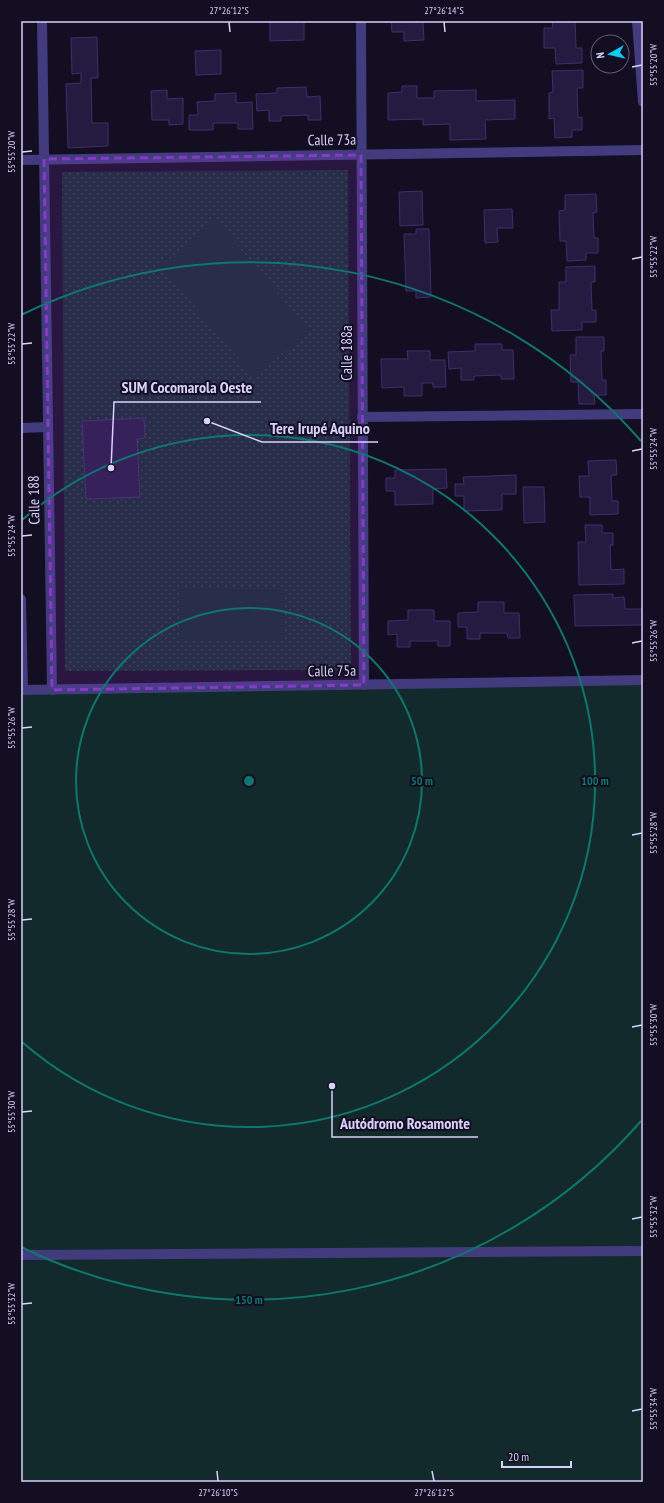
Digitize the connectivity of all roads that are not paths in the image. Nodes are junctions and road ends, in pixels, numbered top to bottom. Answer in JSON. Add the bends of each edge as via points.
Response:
{"nodes":[{"id":1,"x":42,"y":21,"type":"edge"},
{"id":2,"x":361,"y":21,"type":"edge"},
{"id":3,"x":637,"y":21,"type":"edge"},
{"id":4,"x":643,"y":102,"type":"edge"},
{"id":5,"x":643,"y":150,"type":"edge"},
{"id":6,"x":361,"y":155,"type":"junction"},
{"id":7,"x":21,"y":160,"type":"edge"},
{"id":8,"x":44,"y":160,"type":"junction"},
{"id":9,"x":643,"y":414,"type":"edge"},
{"id":10,"x":362,"y":418,"type":"junction"},
{"id":11,"x":48,"y":427,"type":"junction"},
{"id":12,"x":21,"y":428,"type":"edge"},
{"id":13,"x":21,"y":599,"type":"edge"},
{"id":14,"x":643,"y":680,"type":"edge"},
{"id":15,"x":364,"y":685,"type":"junction"},
{"id":16,"x":22,"y":690,"type":"edge"},
{"id":17,"x":52,"y":690,"type":"junction"},
{"id":18,"x":643,"y":1251,"type":"edge"},
{"id":19,"x":21,"y":1255,"type":"edge"}],
"edges":[{"from":1,"to":8,"type":"street","name":"Calle 188"},
{"from":2,"to":6,"type":"street","name":"Calle 188a"},
{"from":3,"to":4,"type":"street"},
{"from":5,"to":6,"type":"street","name":"Calle 73a"},
{"from":6,"to":8,"type":"street","name":"Calle 73a"},
{"from":6,"to":10,"type":"street","name":"Calle 188a"},
{"from":7,"to":8,"type":"street","name":"Calle 73a"},
{"from":8,"to":11,"type":"street","name":"Calle 188"},
{"from":9,"to":10,"type":"street"},
{"from":10,"to":15,"type":"street","name":"Calle 188a"},
{"from":11,"to":12,"type":"street"},
{"from":11,"to":17,"type":"street","name":"Calle 188"},
{"from":13,"to":16,"type":"street"},
{"from":14,"to":15,"type":"street","name":"Calle 75a"},
{"from":15,"to":17,"type":"street","name":"Calle 75a"},
{"from":16,"to":17,"type":"street","name":"Calle 75a"},
{"from":18,"to":19,"type":"street"}]}
